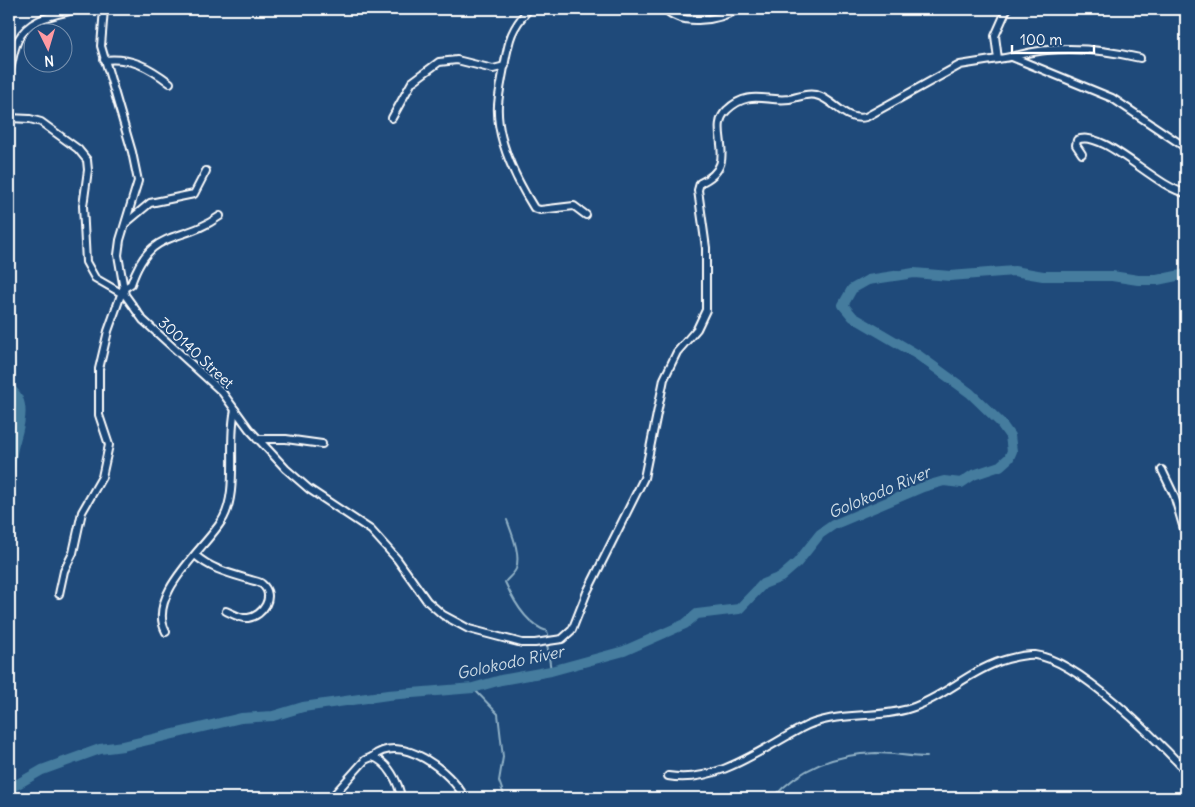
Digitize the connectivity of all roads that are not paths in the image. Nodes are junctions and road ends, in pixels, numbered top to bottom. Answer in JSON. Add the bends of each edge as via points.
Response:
{"nodes":[{"id":1,"x":78,"y":9,"type":"edge"},
{"id":2,"x":104,"y":9,"type":"edge"},
{"id":3,"x":529,"y":9,"type":"edge"},
{"id":4,"x":665,"y":9,"type":"edge"},
{"id":5,"x":738,"y":9,"type":"edge"},
{"id":6,"x":1007,"y":9,"type":"edge"},
{"id":7,"x":1012,"y":57,"type":"junction"},
{"id":8,"x":1140,"y":58,"type":"dead end"},
{"id":9,"x":998,"y":59,"type":"junction"},
{"id":10,"x":104,"y":60,"type":"junction"},
{"id":11,"x":505,"y":66,"type":"junction"},
{"id":12,"x":9,"y":74,"type":"edge"},
{"id":13,"x":170,"y":83,"type":"dead end"},
{"id":14,"x":9,"y":118,"type":"edge"},
{"id":15,"x":392,"y":118,"type":"dead end"},
{"id":16,"x":1186,"y":151,"type":"edge"},
{"id":17,"x":1082,"y":154,"type":"dead end"},
{"id":18,"x":206,"y":171,"type":"dead end"},
{"id":19,"x":1186,"y":193,"type":"edge"},
{"id":20,"x":586,"y":215,"type":"dead end"},
{"id":21,"x":220,"y":216,"type":"dead end"},
{"id":22,"x":124,"y":224,"type":"junction"},
{"id":23,"x":122,"y":291,"type":"junction"},
{"id":24,"x":235,"y":410,"type":"junction"},
{"id":25,"x":258,"y":439,"type":"junction"},
{"id":26,"x":322,"y":444,"type":"dead end"},
{"id":27,"x":1162,"y":470,"type":"dead end"},
{"id":28,"x":1186,"y":535,"type":"edge"},
{"id":29,"x":195,"y":555,"type":"junction"},
{"id":30,"x":59,"y":594,"type":"dead end"},
{"id":31,"x":226,"y":611,"type":"dead end"},
{"id":32,"x":166,"y":632,"type":"dead end"},
{"id":33,"x":372,"y":757,"type":"junction"},
{"id":34,"x":1186,"y":771,"type":"edge"},
{"id":35,"x":668,"y":776,"type":"dead end"},
{"id":36,"x":331,"y":798,"type":"edge"},
{"id":37,"x":401,"y":798,"type":"edge"},
{"id":38,"x":465,"y":798,"type":"edge"}],
"edges":[{"from":1,"to":12,"type":"street","via":[[46,16],[25,30],[18,40]]},
{"from":2,"to":10,"type":"street","name":"300140 Street","via":[[100,38]]},
{"from":3,"to":11,"type":"street","via":[[510,34]]},
{"from":4,"to":5,"type":"street","via":[[683,19],[716,18]]},
{"from":6,"to":9,"type":"street","via":[[995,36]]},
{"from":7,"to":8,"type":"street","via":[[1065,49],[1120,53]]},
{"from":7,"to":9,"type":"street"},
{"from":7,"to":16,"type":"street","via":[[1112,98],[1182,145]]},
{"from":9,"to":25,"type":"street","name":"300140 Street","via":[[960,65],[860,119],[850,117],[826,99],[812,94],[788,99],[752,98],[726,111],[720,123],[722,160],[714,175],[700,183],[698,190],[706,248],[706,310],[698,329],[677,352],[664,380],[644,478],[587,592],[570,634],[555,642],[522,642],[469,629],[443,615],[420,592],[379,537],[302,483]]},
{"from":10,"to":13,"type":"street","via":[[132,61]]},
{"from":10,"to":22,"type":"street","name":"300140 Street","via":[[138,181]]},
{"from":11,"to":15,"type":"street","via":[[493,69],[457,60],[439,62],[412,82]]},
{"from":11,"to":20,"type":"street","via":[[498,105],[499,123],[511,165],[526,196],[537,209],[574,206]]},
{"from":14,"to":23,"type":"street","via":[[42,122],[78,149],[87,160],[83,206],[86,262],[95,278]]},
{"from":17,"to":19,"type":"street","via":[[1076,145],[1077,140],[1090,139],[1121,153],[1172,189]]},
{"from":18,"to":22,"type":"street","via":[[194,194],[150,203]]},
{"from":21,"to":23,"type":"street","via":[[209,224],[160,241],[143,257],[131,284]]},
{"from":22,"to":23,"type":"street","name":"300140 Street","via":[[118,255]]},
{"from":23,"to":24,"type":"street","name":"300140 Street","via":[[143,320],[206,375]]},
{"from":23,"to":30,"type":"street","via":[[99,369],[99,415],[109,446],[101,481],[82,512]]},
{"from":24,"to":25,"type":"street","name":"300140 Street"},
{"from":24,"to":29,"type":"street","via":[[227,510]]},
{"from":25,"to":26,"type":"street"},
{"from":27,"to":28,"type":"street","via":[[1174,495]]},
{"from":29,"to":31,"type":"street","via":[[213,568],[258,582],[269,596],[268,603],[257,615],[241,618]]},
{"from":29,"to":32,"type":"street","via":[[167,594],[161,620]]},
{"from":33,"to":36,"type":"street","via":[[365,760]]},
{"from":33,"to":37,"type":"street","via":[[378,759],[396,779]]},
{"from":33,"to":38,"type":"street","via":[[382,751],[396,749],[428,760],[446,773]]},
{"from":34,"to":35,"type":"street","via":[[1142,725],[1072,670],[1045,658],[1026,655],[976,672],[913,708],[812,723],[738,763],[694,777]]}]}
